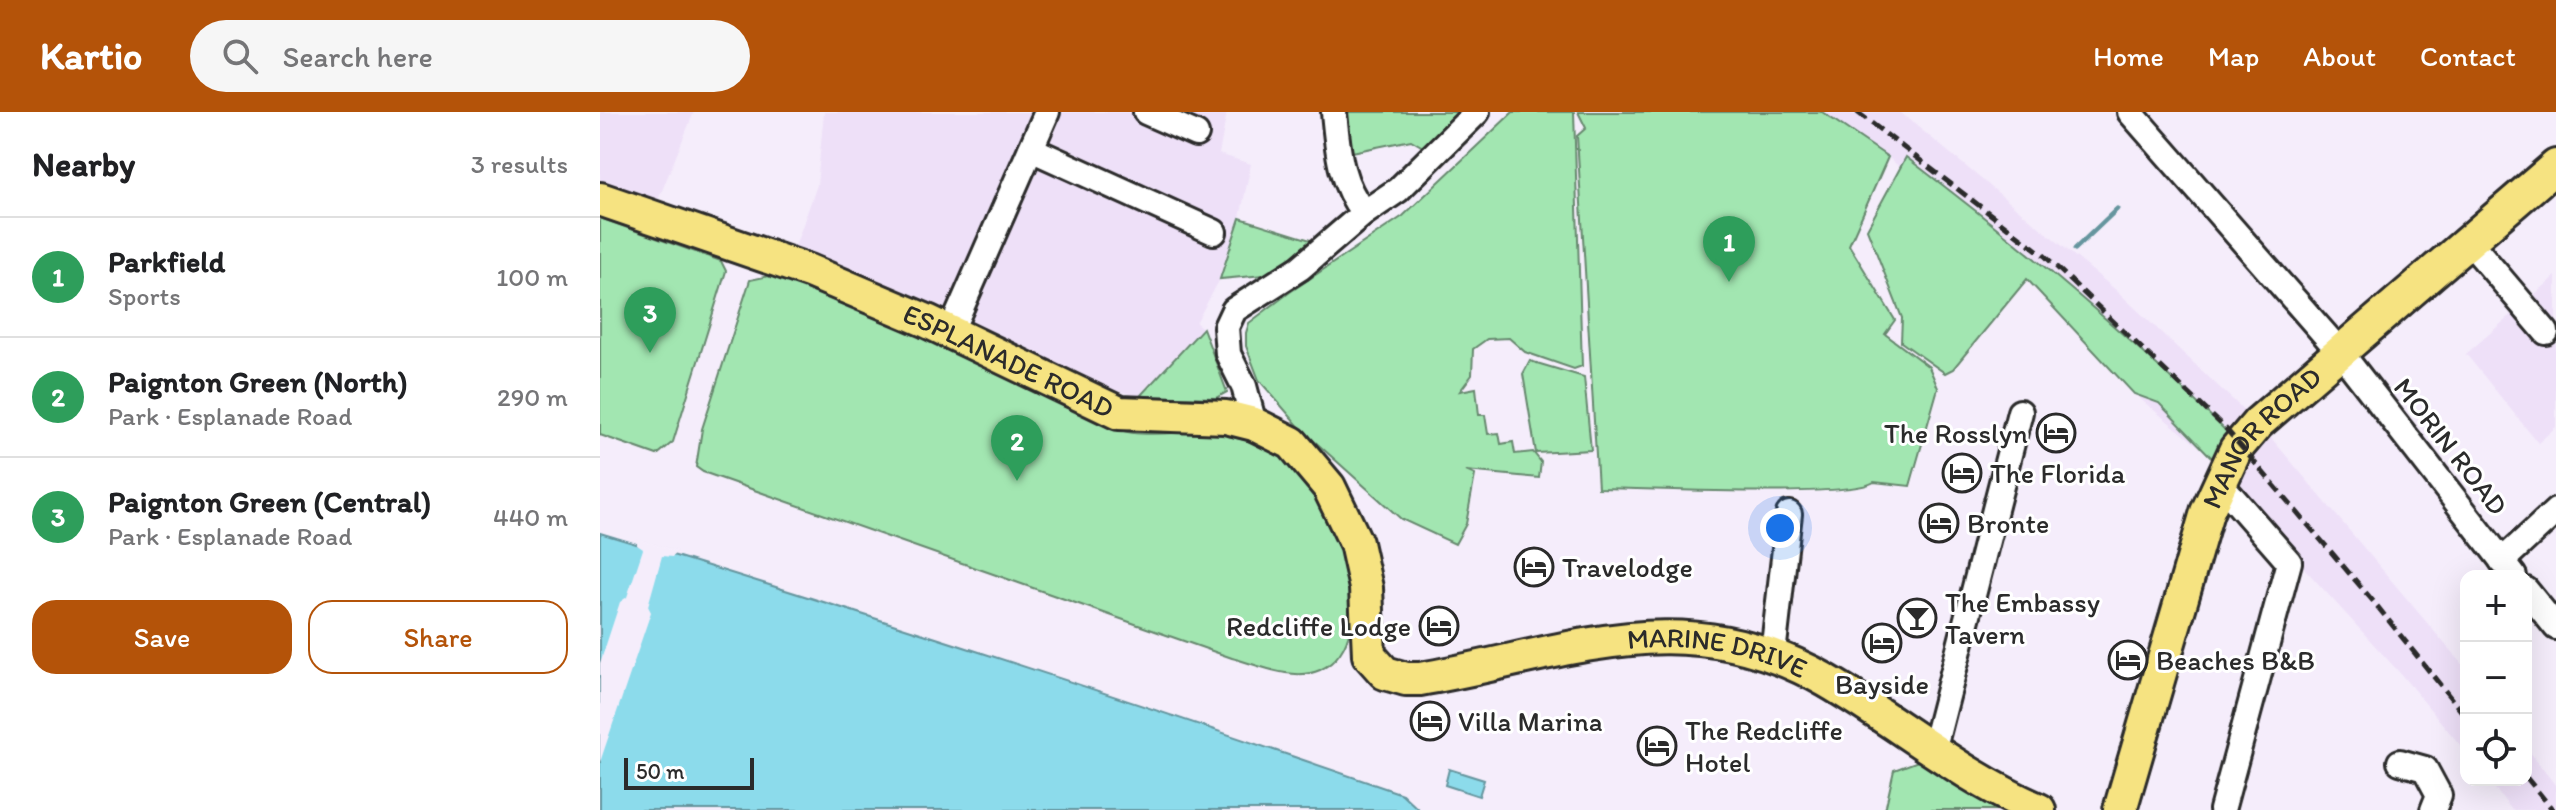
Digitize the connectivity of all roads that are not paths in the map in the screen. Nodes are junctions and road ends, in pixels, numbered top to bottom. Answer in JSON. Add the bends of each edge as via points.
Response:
{"nodes":[{"id":1,"x":1047,"y":112,"type":"edge"},
{"id":2,"x":1146,"y":112,"type":"edge"},
{"id":3,"x":1334,"y":112,"type":"edge"},
{"id":4,"x":1477,"y":112,"type":"edge"},
{"id":5,"x":2130,"y":112,"type":"edge"},
{"id":6,"x":1196,"y":134,"type":"dead end"},
{"id":7,"x":1031,"y":149,"type":"junction"},
{"id":8,"x":2556,"y":166,"type":"edge"},
{"id":9,"x":600,"y":199,"type":"edge"},
{"id":10,"x":1364,"y":213,"type":"junction"},
{"id":11,"x":1214,"y":232,"type":"dead end"},
{"id":12,"x":2468,"y":240,"type":"junction"},
{"id":13,"x":2546,"y":332,"type":"dead end"},
{"id":14,"x":950,"y":333,"type":"junction"},
{"id":15,"x":2341,"y":353,"type":"junction"},
{"id":16,"x":2020,"y":412,"type":"dead end"},
{"id":17,"x":1254,"y":424,"type":"junction"},
{"id":18,"x":2219,"y":482,"type":"junction"},
{"id":19,"x":2556,"y":511,"type":"edge"},
{"id":20,"x":1789,"y":514,"type":"dead end"},
{"id":21,"x":2508,"y":568,"type":"edge"},
{"id":22,"x":2532,"y":597,"type":"edge"},
{"id":23,"x":2556,"y":627,"type":"edge"},
{"id":24,"x":1773,"y":654,"type":"junction"},
{"id":25,"x":1369,"y":655,"type":"joint"},
{"id":26,"x":1933,"y":751,"type":"junction"},
{"id":27,"x":2400,"y":762,"type":"dead end"},
{"id":28,"x":2039,"y":810,"type":"edge"},
{"id":29,"x":2120,"y":810,"type":"edge"},
{"id":30,"x":2222,"y":810,"type":"edge"},
{"id":31,"x":2433,"y":810,"type":"edge"}],
"edges":[{"from":1,"to":7,"type":"street"},
{"from":2,"to":6,"type":"street"},
{"from":3,"to":10,"type":"street","via":[[1340,172]]},
{"from":4,"to":10,"type":"street","via":[[1398,190]]},
{"from":5,"to":15,"type":"street","name":"MORIN ROAD"},
{"from":7,"to":11,"type":"street"},
{"from":7,"to":14,"type":"street"},
{"from":8,"to":12,"type":"main road","name":"MANOR ROAD"},
{"from":9,"to":14,"type":"main road","name":"ESPLANADE ROAD","via":[[809,271]]},
{"from":10,"to":17,"type":"street","via":[[1300,268],[1234,310],[1226,327],[1228,354]]},
{"from":12,"to":13,"type":"street"},
{"from":12,"to":15,"type":"main road","name":"MANOR ROAD"},
{"from":14,"to":17,"type":"main road","name":"ESPLANADE ROAD","via":[[1119,413],[1226,417]]},
{"from":15,"to":18,"type":"main road","name":"MANOR ROAD","via":[[2258,423],[2236,449]]},
{"from":15,"to":21,"type":"street","name":"MORIN ROAD"},
{"from":16,"to":26,"type":"street"},
{"from":17,"to":25,"type":"main road","name":"ESPLANADE ROAD","via":[[1305,455],[1347,520],[1366,588]]},
{"from":18,"to":29,"type":"main road","name":"MANOR ROAD"},
{"from":18,"to":30,"type":"street","via":[[2289,562]]},
{"from":19,"to":21,"type":"street"},
{"from":20,"to":24,"type":"street"},
{"from":22,"to":23,"type":"street"},
{"from":24,"to":25,"type":"main road","name":"MARINE DRIVE","via":[[1668,637],[1614,638],[1406,679],[1385,673]]},
{"from":24,"to":26,"type":"main road","name":"MARINE DRIVE","via":[[1873,708]]},
{"from":26,"to":28,"type":"main road","name":"MARINE DRIVE"},
{"from":27,"to":31,"type":"street","via":[[2425,769],[2439,795]]}]}
